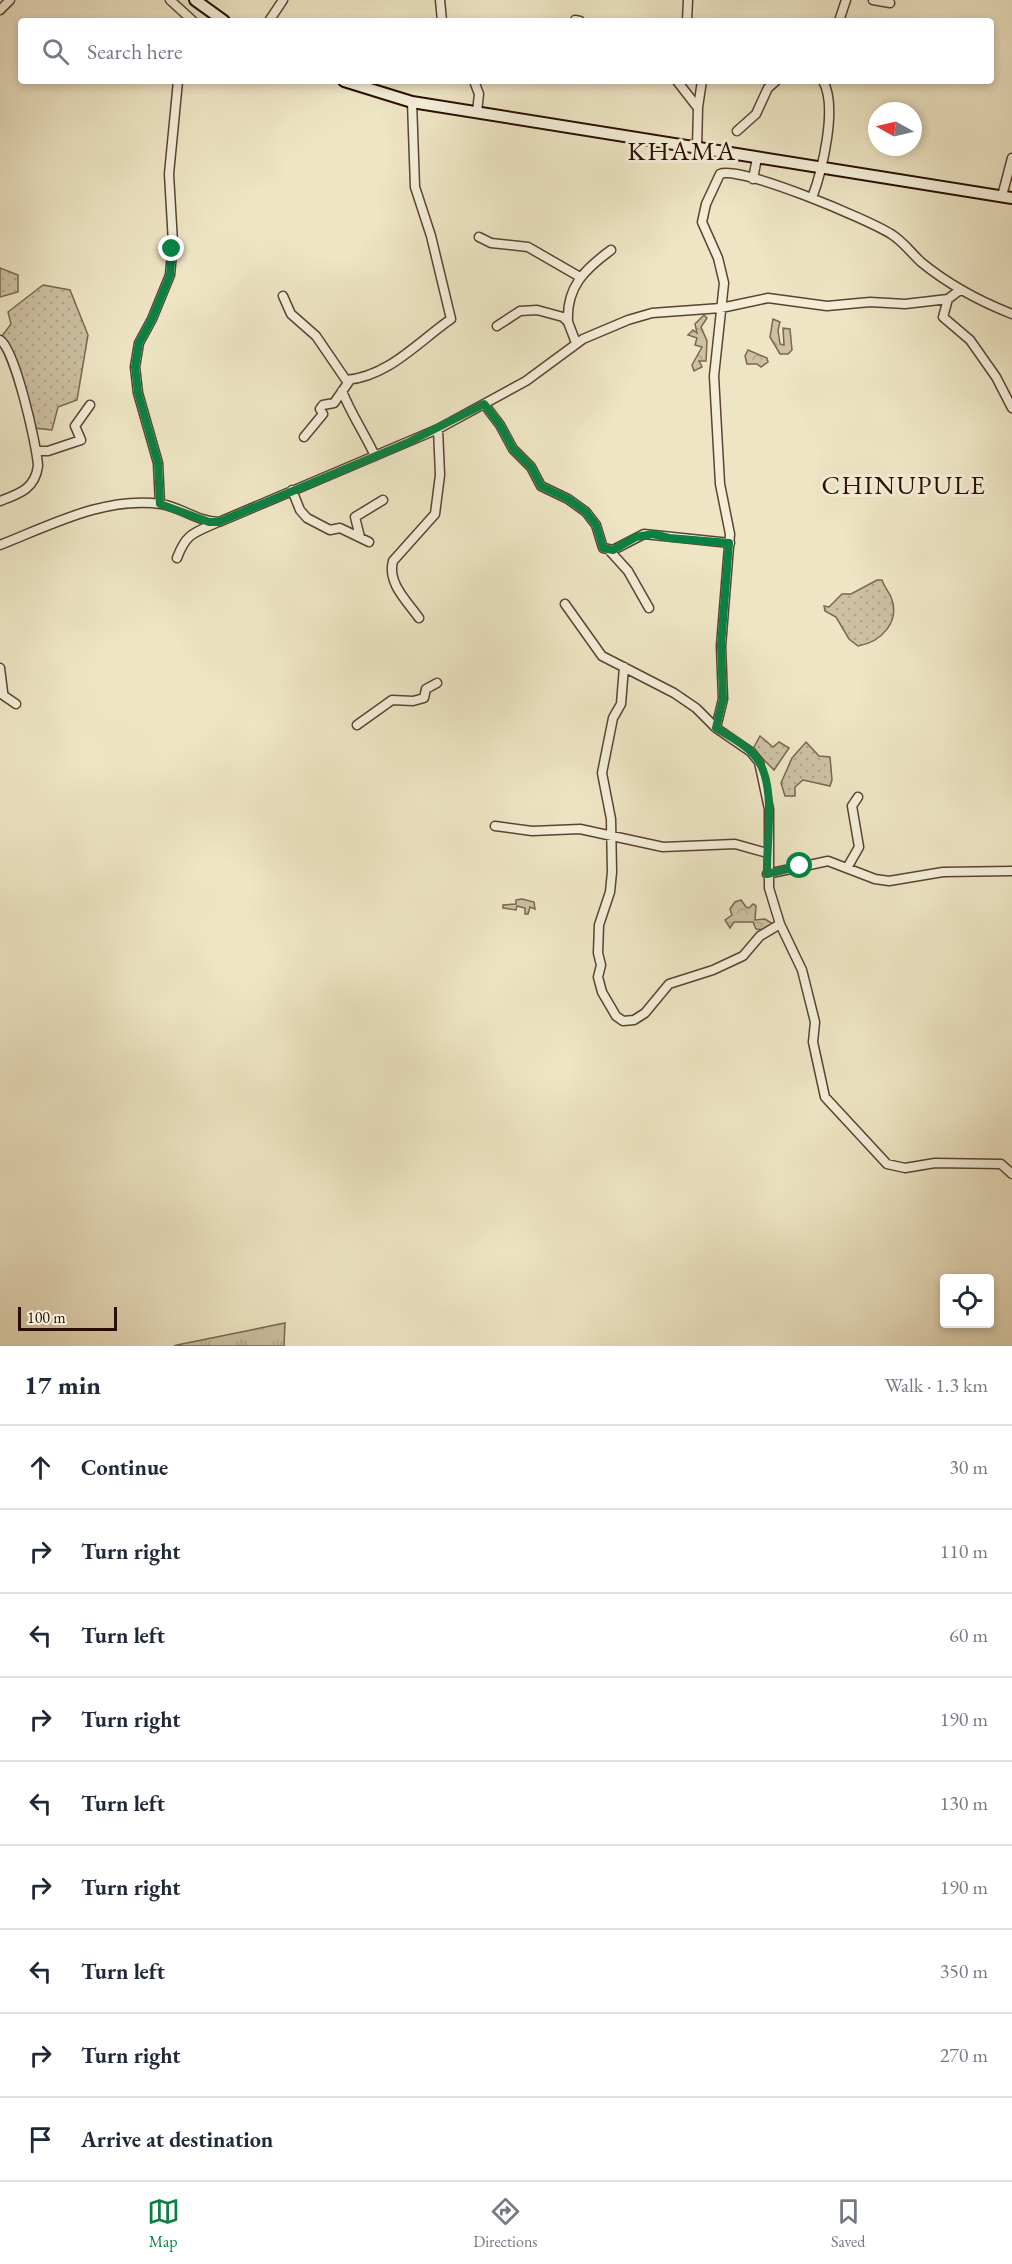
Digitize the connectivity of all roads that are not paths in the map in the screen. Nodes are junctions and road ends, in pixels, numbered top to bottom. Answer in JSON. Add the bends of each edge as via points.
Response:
{"nodes":[{"id":1,"x":10,"y":0,"type":"edge"},
{"id":2,"x":170,"y":0,"type":"edge"},
{"id":3,"x":195,"y":0,"type":"edge"},
{"id":4,"x":283,"y":0,"type":"edge"},
{"id":5,"x":440,"y":0,"type":"edge"},
{"id":6,"x":688,"y":0,"type":"edge"},
{"id":7,"x":846,"y":0,"type":"edge"},
{"id":8,"x":873,"y":0,"type":"edge"},
{"id":9,"x":890,"y":3,"type":"dead end"},
{"id":10,"x":0,"y":9,"type":"edge"},
{"id":11,"x":181,"y":17,"type":"edge"},
{"id":12,"x":220,"y":18,"type":"edge"},
{"id":13,"x":271,"y":18,"type":"edge"},
{"id":14,"x":442,"y":18,"type":"edge"},
{"id":15,"x":687,"y":18,"type":"edge"},
{"id":16,"x":840,"y":18,"type":"edge"},
{"id":17,"x":178,"y":84,"type":"edge"},
{"id":18,"x":354,"y":84,"type":"edge"},
{"id":19,"x":475,"y":84,"type":"edge"},
{"id":20,"x":679,"y":84,"type":"edge"},
{"id":21,"x":702,"y":84,"type":"edge"},
{"id":22,"x":773,"y":84,"type":"edge"},
{"id":23,"x":824,"y":84,"type":"edge"},
{"id":24,"x":412,"y":102,"type":"junction"},
{"id":25,"x":698,"y":108,"type":"junction"},
{"id":26,"x":477,"y":112,"type":"junction"},
{"id":27,"x":737,"y":131,"type":"dead end"},
{"id":28,"x":697,"y":147,"type":"junction"},
{"id":29,"x":757,"y":158,"type":"junction"},
{"id":30,"x":1012,"y":158,"type":"edge"},
{"id":31,"x":822,"y":168,"type":"junction"},
{"id":32,"x":753,"y":179,"type":"junction"},
{"id":33,"x":1007,"y":197,"type":"edge"},
{"id":34,"x":812,"y":198,"type":"junction"},
{"id":35,"x":479,"y":237,"type":"dead end"},
{"id":36,"x":611,"y":250,"type":"dead end"},
{"id":37,"x":580,"y":277,"type":"junction"},
{"id":38,"x":960,"y":290,"type":"junction"},
{"id":39,"x":284,"y":296,"type":"dead end"},
{"id":40,"x":948,"y":299,"type":"junction"},
{"id":41,"x":721,"y":308,"type":"junction"},
{"id":42,"x":1012,"y":314,"type":"edge"},
{"id":43,"x":568,"y":322,"type":"junction"},
{"id":44,"x":497,"y":326,"type":"dead end"},
{"id":45,"x":0,"y":339,"type":"edge"},
{"id":46,"x":576,"y":343,"type":"junction"},
{"id":47,"x":350,"y":380,"type":"junction"},
{"id":48,"x":342,"y":391,"type":"junction"},
{"id":49,"x":484,"y":404,"type":"junction"},
{"id":50,"x":90,"y":405,"type":"dead end"},
{"id":51,"x":1012,"y":408,"type":"edge"},
{"id":52,"x":438,"y":429,"type":"junction"},
{"id":53,"x":304,"y":437,"type":"dead end"},
{"id":54,"x":36,"y":451,"type":"junction"},
{"id":55,"x":375,"y":456,"type":"junction"},
{"id":56,"x":292,"y":490,"type":"junction"},
{"id":57,"x":383,"y":500,"type":"dead end"},
{"id":58,"x":0,"y":501,"type":"edge"},
{"id":59,"x":160,"y":504,"type":"junction"},
{"id":60,"x":219,"y":522,"type":"junction"},
{"id":61,"x":360,"y":537,"type":"junction"},
{"id":62,"x":369,"y":542,"type":"dead end"},
{"id":63,"x":729,"y":543,"type":"junction"},
{"id":64,"x":0,"y":545,"type":"edge"},
{"id":65,"x":609,"y":550,"type":"junction"},
{"id":66,"x":177,"y":558,"type":"dead end"},
{"id":67,"x":565,"y":604,"type":"dead end"},
{"id":68,"x":649,"y":608,"type":"dead end"},
{"id":69,"x":419,"y":618,"type":"dead end"},
{"id":70,"x":624,"y":667,"type":"junction"},
{"id":71,"x":0,"y":668,"type":"edge"},
{"id":72,"x":437,"y":683,"type":"dead end"},
{"id":73,"x":2,"y":692,"type":"edge"},
{"id":74,"x":16,"y":704,"type":"dead end"},
{"id":75,"x":357,"y":725,"type":"dead end"},
{"id":76,"x":716,"y":728,"type":"junction"},
{"id":77,"x":858,"y":797,"type":"dead end"},
{"id":78,"x":495,"y":826,"type":"dead end"},
{"id":79,"x":611,"y":836,"type":"junction"},
{"id":80,"x":767,"y":854,"type":"junction"},
{"id":81,"x":847,"y":868,"type":"junction"},
{"id":82,"x":1012,"y":871,"type":"edge"},
{"id":83,"x":767,"y":874,"type":"junction"},
{"id":84,"x":780,"y":924,"type":"junction"},
{"id":85,"x":1012,"y":1174,"type":"edge"}],
"edges":[{"from":1,"to":10,"type":"street"},
{"from":2,"to":11,"type":"street"},
{"from":3,"to":12,"type":"main road"},
{"from":4,"to":13,"type":"street"},
{"from":5,"to":14,"type":"street"},
{"from":6,"to":15,"type":"street"},
{"from":7,"to":16,"type":"street"},
{"from":8,"to":9,"type":"street"},
{"from":17,"to":59,"type":"street","via":[[169,165],[173,243],[170,275],[139,343],[135,367],[138,393],[158,463]]},
{"from":18,"to":24,"type":"main road"},
{"from":19,"to":26,"type":"street","via":[[479,94]]},
{"from":20,"to":25,"type":"street"},
{"from":21,"to":25,"type":"street"},
{"from":22,"to":27,"type":"street","via":[[756,114]]},
{"from":23,"to":31,"type":"street","via":[[829,99]]},
{"from":24,"to":26,"type":"main road"},
{"from":24,"to":47,"type":"street","via":[[415,187],[452,316],[403,356],[380,370]]},
{"from":25,"to":28,"type":"street"},
{"from":26,"to":28,"type":"main road"},
{"from":28,"to":29,"type":"main road"},
{"from":29,"to":31,"type":"main road"},
{"from":29,"to":32,"type":"street"},
{"from":30,"to":33,"type":"street"},
{"from":31,"to":33,"type":"main road"},
{"from":31,"to":34,"type":"street"},
{"from":32,"to":34,"type":"street"},
{"from":32,"to":41,"type":"street","via":[[720,174],[703,214],[703,229],[718,258],[724,283]]},
{"from":34,"to":38,"type":"street","via":[[894,235]]},
{"from":35,"to":37,"type":"street","via":[[491,243],[528,247]]},
{"from":36,"to":37,"type":"street"},
{"from":37,"to":43,"type":"street","via":[[568,305]]},
{"from":38,"to":40,"type":"street"},
{"from":38,"to":42,"type":"street"},
{"from":39,"to":47,"type":"street","via":[[291,314],[309,328],[344,379]]},
{"from":40,"to":41,"type":"street","via":[[827,306],[768,298]]},
{"from":40,"to":51,"type":"street","via":[[943,317],[970,340]]},
{"from":41,"to":46,"type":"street","via":[[652,313],[607,327]]},
{"from":41,"to":63,"type":"street","via":[[714,384],[720,484],[728,515]]},
{"from":43,"to":44,"type":"street","via":[[563,316],[528,309]]},
{"from":43,"to":46,"type":"street"},
{"from":45,"to":54,"type":"street","via":[[14,360]]},
{"from":46,"to":49,"type":"street","via":[[526,381]]},
{"from":47,"to":48,"type":"street"},
{"from":48,"to":53,"type":"street","via":[[334,403],[323,405],[323,414]]},
{"from":48,"to":55,"type":"street"},
{"from":49,"to":52,"type":"street"},
{"from":49,"to":65,"type":"street","via":[[541,486],[586,512],[596,525],[603,548]]},
{"from":50,"to":54,"type":"street","via":[[75,426],[81,440]]},
{"from":52,"to":55,"type":"street"},
{"from":52,"to":69,"type":"street","via":[[440,475],[435,514],[393,561],[391,569],[396,586]]},
{"from":54,"to":58,"type":"street","via":[[38,466],[32,484]]},
{"from":55,"to":56,"type":"street"},
{"from":56,"to":60,"type":"street"},
{"from":56,"to":61,"type":"street","via":[[308,518],[330,530],[340,528]]},
{"from":57,"to":61,"type":"street","via":[[355,517]]},
{"from":59,"to":60,"type":"street"},
{"from":59,"to":64,"type":"street","via":[[105,506]]},
{"from":60,"to":66,"type":"street","via":[[192,533]]},
{"from":61,"to":62,"type":"street"},
{"from":63,"to":65,"type":"street","via":[[644,534]]},
{"from":63,"to":76,"type":"street","via":[[721,645],[723,699]]},
{"from":65,"to":68,"type":"street","via":[[628,571]]},
{"from":67,"to":70,"type":"street","via":[[599,653]]},
{"from":70,"to":76,"type":"street","via":[[674,693]]},
{"from":70,"to":79,"type":"street","via":[[621,704],[613,718],[602,773]]},
{"from":71,"to":73,"type":"street"},
{"from":72,"to":75,"type":"street","via":[[426,689],[424,698],[392,700]]},
{"from":73,"to":74,"type":"street"},
{"from":76,"to":80,"type":"street","via":[[751,752],[762,767],[769,809]]},
{"from":77,"to":81,"type":"street","via":[[852,814],[859,847]]},
{"from":78,"to":79,"type":"street","via":[[532,831],[580,829]]},
{"from":79,"to":80,"type":"street","via":[[663,847],[735,844]]},
{"from":79,"to":84,"type":"street","via":[[612,872],[599,925],[598,976],[602,992],[618,1018],[634,1020],[645,1013],[669,984],[743,956],[760,936]]},
{"from":80,"to":83,"type":"street"},
{"from":81,"to":82,"type":"street","via":[[893,881],[943,872]]},
{"from":81,"to":83,"type":"street","via":[[825,861]]},
{"from":83,"to":84,"type":"street"},
{"from":84,"to":85,"type":"street","via":[[802,970],[815,1023],[813,1042],[825,1097],[887,1164],[905,1168],[935,1163],[1001,1164]]}]}
